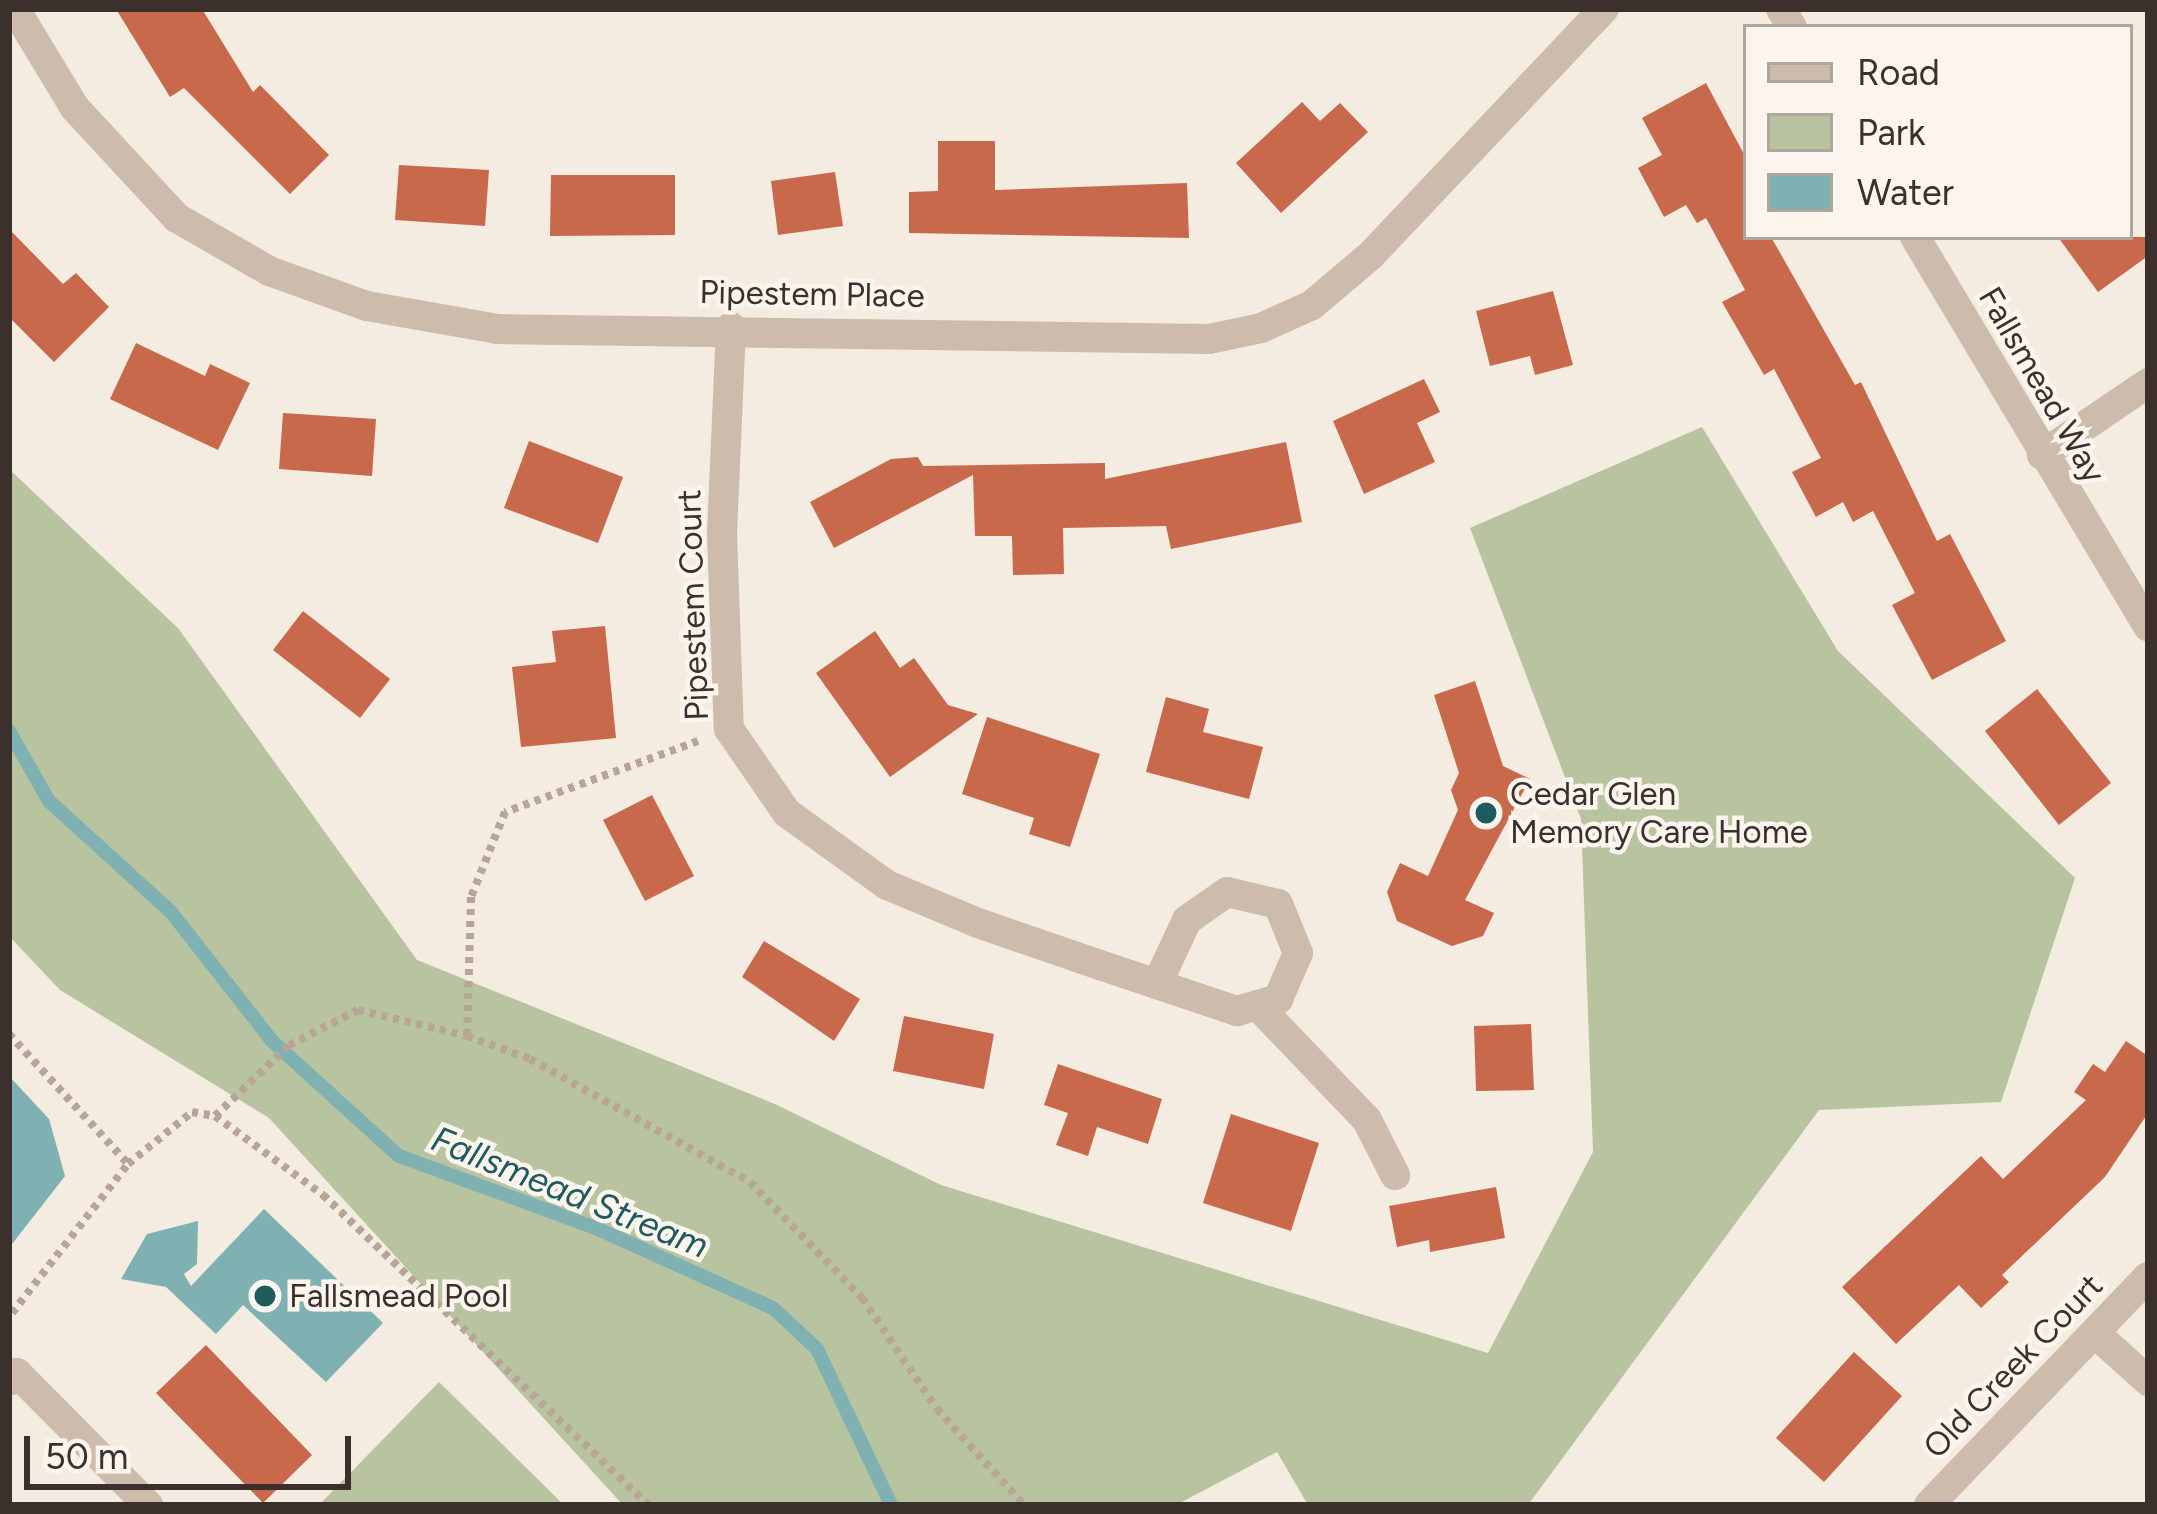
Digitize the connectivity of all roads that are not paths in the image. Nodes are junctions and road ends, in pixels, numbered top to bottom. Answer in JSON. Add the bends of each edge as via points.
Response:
{"nodes":[{"id":1,"x":15,"y":9,"type":"edge"},
{"id":2,"x":1604,"y":9,"type":"edge"},
{"id":3,"x":1917,"y":240,"type":"edge"},
{"id":4,"x":731,"y":327,"type":"junction"},
{"id":5,"x":2148,"y":383,"type":"edge"},
{"id":6,"x":2042,"y":455,"type":"junction"},
{"id":7,"x":2148,"y":627,"type":"edge"},
{"id":8,"x":1157,"y":984,"type":"junction"},
{"id":9,"x":1258,"y":1004,"type":"junction"},
{"id":10,"x":1395,"y":1175,"type":"dead end"},
{"id":11,"x":2148,"y":1277,"type":"edge"},
{"id":12,"x":2097,"y":1335,"type":"junction"},
{"id":13,"x":9,"y":1381,"type":"edge"},
{"id":14,"x":2148,"y":1381,"type":"edge"},
{"id":15,"x":148,"y":1505,"type":"edge"},
{"id":16,"x":1929,"y":1505,"type":"edge"}],
"edges":[{"from":1,"to":4,"type":"street","name":"Pipestem Place","via":[[75,108],[177,218],[268,271],[367,306],[498,329]]},
{"from":2,"to":4,"type":"street","name":"Pipestem Place","via":[[1371,255],[1312,304],[1261,328],[1209,339]]},
{"from":3,"to":6,"type":"street","name":"Fallsmead Way"},
{"from":4,"to":8,"type":"street","name":"Pipestem Court","via":[[722,533],[729,729],[787,813],[887,885]]},
{"from":5,"to":6,"type":"street"},
{"from":6,"to":7,"type":"street","name":"Fallsmead Way"},
{"from":8,"to":9,"type":"street","name":"Pipestem Court","via":[[1237,1010]]},
{"from":8,"to":9,"type":"street","via":[[1187,920],[1227,892],[1278,904],[1298,953],[1278,999]]},
{"from":9,"to":10,"type":"street","via":[[1367,1120]]},
{"from":11,"to":12,"type":"street","name":"Old Creek Court"},
{"from":12,"to":14,"type":"street"},
{"from":12,"to":16,"type":"street","name":"Old Creek Court"},
{"from":13,"to":15,"type":"street","via":[[17,1373]]}]}
